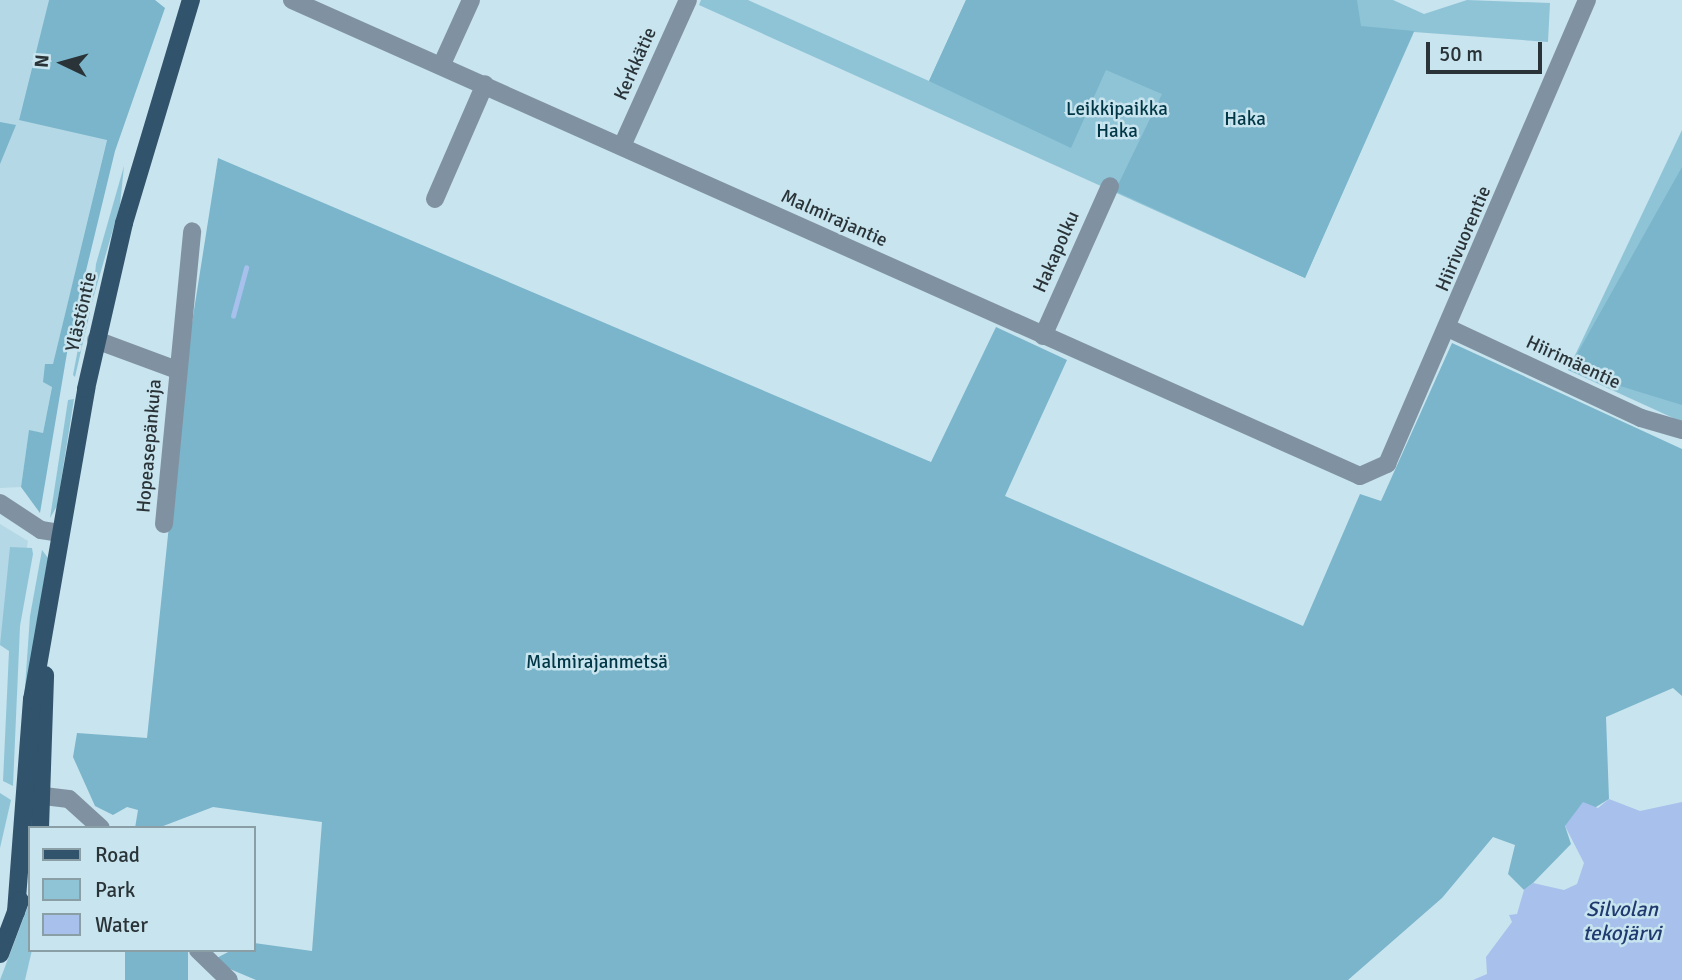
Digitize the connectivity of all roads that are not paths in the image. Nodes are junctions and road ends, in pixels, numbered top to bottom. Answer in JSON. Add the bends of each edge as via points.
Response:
{"nodes":[{"id":1,"x":191,"y":0,"type":"edge"},
{"id":2,"x":292,"y":0,"type":"edge"},
{"id":3,"x":471,"y":0,"type":"edge"},
{"id":4,"x":688,"y":0,"type":"edge"},
{"id":5,"x":1583,"y":2,"type":"edge"},
{"id":6,"x":442,"y":64,"type":"junction"},
{"id":7,"x":485,"y":84,"type":"junction"},
{"id":8,"x":622,"y":146,"type":"junction"},
{"id":9,"x":1110,"y":186,"type":"dead end"},
{"id":10,"x":435,"y":199,"type":"dead end"},
{"id":11,"x":192,"y":231,"type":"dead end"},
{"id":12,"x":1448,"y":328,"type":"junction"},
{"id":13,"x":1043,"y":336,"type":"junction"},
{"id":14,"x":96,"y":340,"type":"junction"},
{"id":15,"x":177,"y":370,"type":"junction"},
{"id":16,"x":1682,"y":430,"type":"edge"},
{"id":17,"x":1360,"y":476,"type":"joint"},
{"id":18,"x":0,"y":503,"type":"edge"},
{"id":19,"x":164,"y":524,"type":"dead end"},
{"id":20,"x":61,"y":533,"type":"junction"},
{"id":21,"x":35,"y":795,"type":"junction"},
{"id":22,"x":30,"y":826,"type":"edge"},
{"id":23,"x":40,"y":826,"type":"edge"},
{"id":24,"x":99,"y":826,"type":"edge"},
{"id":25,"x":28,"y":838,"type":"edge"},
{"id":26,"x":28,"y":882,"type":"edge"},
{"id":27,"x":16,"y":912,"type":"junction"},
{"id":28,"x":200,"y":952,"type":"edge"},
{"id":29,"x":0,"y":954,"type":"edge"},
{"id":30,"x":229,"y":980,"type":"edge"}],
"edges":[{"from":1,"to":14,"type":"main road","name":"Ylästöntie"},
{"from":2,"to":6,"type":"street","name":"Malmirajantie"},
{"from":3,"to":6,"type":"street"},
{"from":4,"to":8,"type":"street","name":"Kerkkätie"},
{"from":5,"to":12,"type":"street","name":"Hiirivuorentie"},
{"from":6,"to":7,"type":"street","name":"Malmirajantie"},
{"from":7,"to":8,"type":"street","name":"Malmirajantie"},
{"from":7,"to":10,"type":"street"},
{"from":8,"to":13,"type":"street","name":"Malmirajantie"},
{"from":9,"to":13,"type":"street","name":"Hakapolku"},
{"from":11,"to":15,"type":"street","name":"Hopeasepänkuja"},
{"from":12,"to":16,"type":"street","name":"Hiirimäentie","via":[[1641,418]]},
{"from":12,"to":17,"type":"street","name":"Hiirivuorentie","via":[[1387,464]]},
{"from":13,"to":17,"type":"street","name":"Malmirajantie"},
{"from":14,"to":15,"type":"street","name":"Hopeasepänkuja"},
{"from":14,"to":20,"type":"main road","name":"Ylästöntie"},
{"from":15,"to":19,"type":"street","name":"Hopeasepänkuja"},
{"from":18,"to":20,"type":"street","via":[[41,530]]},
{"from":20,"to":21,"type":"main road","name":"Ylästöntie","via":[[32,700]]},
{"from":21,"to":22,"type":"main road","name":"Ylästöntie"},
{"from":21,"to":23,"type":"main road","name":"Ylästöntie"},
{"from":21,"to":24,"type":"street","via":[[69,799]]},
{"from":25,"to":27,"type":"main road","name":"Ylästöntie"},
{"from":26,"to":27,"type":"main road","name":"Ylästöntie"},
{"from":27,"to":29,"type":"main road","name":"Ylästöntie"},
{"from":28,"to":30,"type":"street"}]}
